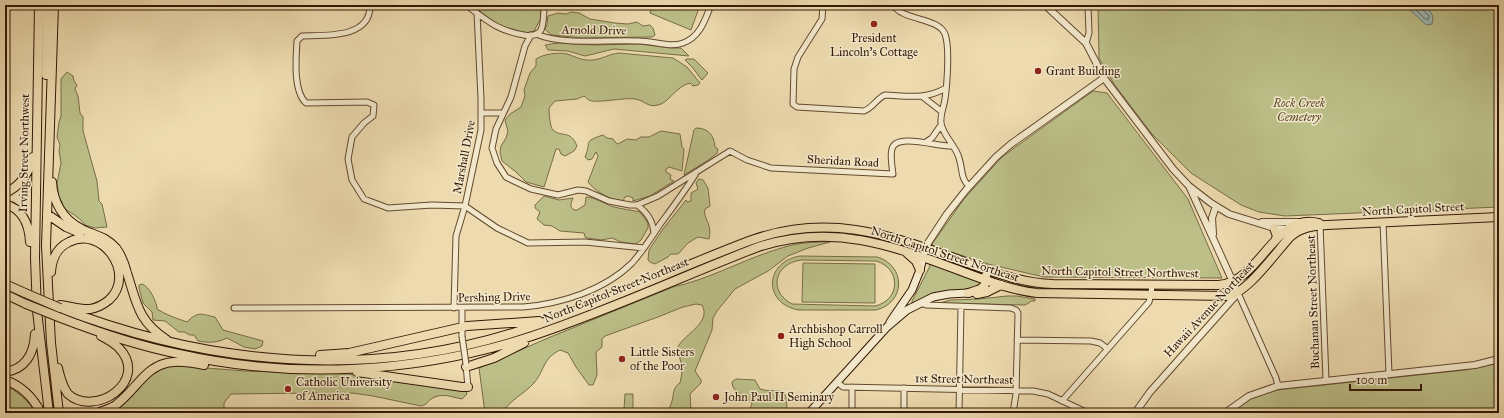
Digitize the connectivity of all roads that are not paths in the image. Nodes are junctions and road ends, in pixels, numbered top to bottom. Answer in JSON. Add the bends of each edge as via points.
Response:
{"nodes":[{"id":1,"x":39,"y":5,"type":"edge"},
{"id":2,"x":47,"y":5,"type":"edge"},
{"id":3,"x":54,"y":5,"type":"edge"},
{"id":4,"x":370,"y":5,"type":"edge"},
{"id":5,"x":466,"y":5,"type":"edge"},
{"id":6,"x":544,"y":5,"type":"edge"},
{"id":7,"x":710,"y":5,"type":"edge"},
{"id":8,"x":823,"y":5,"type":"edge"},
{"id":9,"x":893,"y":5,"type":"edge"},
{"id":10,"x":1046,"y":5,"type":"edge"},
{"id":11,"x":1088,"y":5,"type":"edge"},
{"id":12,"x":477,"y":13,"type":"junction"},
{"id":13,"x":533,"y":34,"type":"junction"},
{"id":14,"x":1086,"y":43,"type":"junction"},
{"id":15,"x":1104,"y":78,"type":"junction"},
{"id":16,"x":946,"y":88,"type":"junction"},
{"id":17,"x":923,"y":97,"type":"junction"},
{"id":18,"x":941,"y":111,"type":"junction"},
{"id":19,"x":482,"y":113,"type":"junction"},
{"id":20,"x":503,"y":114,"type":"junction"},
{"id":21,"x":50,"y":118,"type":"junction"},
{"id":22,"x":941,"y":125,"type":"junction"},
{"id":23,"x":36,"y":140,"type":"junction"},
{"id":24,"x":926,"y":142,"type":"junction"},
{"id":25,"x":953,"y":146,"type":"junction"},
{"id":26,"x":696,"y":173,"type":"junction"},
{"id":27,"x":969,"y":186,"type":"junction"},
{"id":28,"x":1189,"y":186,"type":"junction"},
{"id":29,"x":5,"y":192,"type":"edge"},
{"id":30,"x":5,"y":204,"type":"edge"},
{"id":31,"x":637,"y":205,"type":"junction"},
{"id":32,"x":465,"y":206,"type":"junction"},
{"id":33,"x":1216,"y":206,"type":"junction"},
{"id":34,"x":47,"y":210,"type":"junction"},
{"id":35,"x":1499,"y":217,"type":"edge"},
{"id":36,"x":1252,"y":222,"type":"junction"},
{"id":37,"x":1383,"y":222,"type":"junction"},
{"id":38,"x":1322,"y":224,"type":"junction"},
{"id":39,"x":1303,"y":225,"type":"junction"},
{"id":40,"x":1274,"y":228,"type":"junction"},
{"id":41,"x":1287,"y":230,"type":"junction"},
{"id":42,"x":654,"y":233,"type":"junction"},
{"id":43,"x":104,"y":239,"type":"junction"},
{"id":44,"x":1214,"y":240,"type":"junction"},
{"id":45,"x":1275,"y":241,"type":"junction"},
{"id":46,"x":644,"y":248,"type":"junction"},
{"id":47,"x":926,"y":248,"type":"junction"},
{"id":48,"x":905,"y":251,"type":"junction"},
{"id":49,"x":923,"y":257,"type":"junction"},
{"id":50,"x":952,"y":257,"type":"junction"},
{"id":51,"x":1255,"y":265,"type":"junction"},
{"id":52,"x":984,"y":269,"type":"junction"},
{"id":53,"x":920,"y":270,"type":"junction"},
{"id":54,"x":986,"y":280,"type":"junction"},
{"id":55,"x":1233,"y":281,"type":"junction"},
{"id":56,"x":1152,"y":284,"type":"junction"},
{"id":57,"x":36,"y":285,"type":"junction"},
{"id":58,"x":1001,"y":285,"type":"junction"},
{"id":59,"x":6,"y":287,"type":"edge"},
{"id":60,"x":968,"y":293,"type":"junction"},
{"id":61,"x":1238,"y":293,"type":"junction"},
{"id":62,"x":1151,"y":294,"type":"junction"},
{"id":63,"x":1216,"y":295,"type":"junction"},
{"id":64,"x":47,"y":299,"type":"junction"},
{"id":65,"x":5,"y":301,"type":"edge"},
{"id":66,"x":918,"y":303,"type":"junction"},
{"id":67,"x":26,"y":304,"type":"junction"},
{"id":68,"x":60,"y":306,"type":"junction"},
{"id":69,"x":961,"y":307,"type":"junction"},
{"id":70,"x":234,"y":308,"type":"dead end"},
{"id":71,"x":454,"y":308,"type":"junction"},
{"id":72,"x":462,"y":308,"type":"junction"},
{"id":73,"x":37,"y":311,"type":"junction"},
{"id":74,"x":552,"y":320,"type":"junction"},
{"id":75,"x":887,"y":326,"type":"junction"},
{"id":76,"x":461,"y":327,"type":"junction"},
{"id":77,"x":88,"y":328,"type":"junction"},
{"id":78,"x":544,"y":332,"type":"junction"},
{"id":79,"x":1018,"y":340,"type":"junction"},
{"id":80,"x":51,"y":343,"type":"junction"},
{"id":81,"x":173,"y":344,"type":"junction"},
{"id":82,"x":1108,"y":348,"type":"junction"},
{"id":83,"x":1499,"y":358,"type":"edge"},
{"id":84,"x":288,"y":360,"type":"junction"},
{"id":85,"x":232,"y":364,"type":"junction"},
{"id":86,"x":466,"y":366,"type":"junction"},
{"id":87,"x":336,"y":370,"type":"junction"},
{"id":88,"x":5,"y":372,"type":"edge"},
{"id":89,"x":1389,"y":374,"type":"junction"},
{"id":90,"x":5,"y":380,"type":"edge"},
{"id":91,"x":1326,"y":380,"type":"junction"},
{"id":92,"x":837,"y":382,"type":"junction"},
{"id":93,"x":1278,"y":386,"type":"junction"},
{"id":94,"x":468,"y":387,"type":"joint"},
{"id":95,"x":852,"y":387,"type":"junction"},
{"id":96,"x":904,"y":388,"type":"junction"},
{"id":97,"x":960,"y":389,"type":"junction"},
{"id":98,"x":1017,"y":390,"type":"junction"},
{"id":99,"x":1062,"y":401,"type":"junction"},
{"id":100,"x":1075,"y":410,"type":"edge"},
{"id":101,"x":41,"y":413,"type":"edge"},
{"id":102,"x":49,"y":413,"type":"edge"},
{"id":103,"x":59,"y":413,"type":"edge"},
{"id":104,"x":98,"y":413,"type":"edge"},
{"id":105,"x":810,"y":413,"type":"edge"},
{"id":106,"x":852,"y":413,"type":"edge"},
{"id":107,"x":904,"y":413,"type":"edge"},
{"id":108,"x":959,"y":413,"type":"edge"},
{"id":109,"x":1013,"y":413,"type":"edge"},
{"id":110,"x":1088,"y":413,"type":"edge"},
{"id":111,"x":1135,"y":413,"type":"edge"},
{"id":112,"x":1225,"y":413,"type":"edge"}],
"edges":[{"from":1,"to":23,"type":"main road","name":"Irving Street Northwest"},
{"from":2,"to":34,"type":"main road","via":[[43,193]]},
{"from":3,"to":21,"type":"main road","name":"Irving Street Northwest"},
{"from":4,"to":32,"type":"street","via":[[368,18],[357,29],[346,34],[302,36],[297,41],[298,85],[301,99],[306,104],[367,102],[374,105],[373,116],[352,137],[348,159],[352,180],[364,199],[388,208]]},
{"from":5,"to":12,"type":"street","name":"Arnold Drive"},
{"from":6,"to":13,"type":"street","via":[[540,30]]},
{"from":7,"to":13,"type":"street","name":"Arnold Drive","via":[[699,31],[691,39],[674,45],[640,41],[553,39]]},
{"from":8,"to":17,"type":"street","via":[[822,19],[798,56],[794,69],[793,104],[797,107],[864,111],[885,95]]},
{"from":9,"to":16,"type":"street","via":[[905,14],[938,26],[945,34]]},
{"from":10,"to":14,"type":"street"},
{"from":11,"to":14,"type":"street","via":[[1089,33]]},
{"from":12,"to":13,"type":"street","name":"Arnold Drive","via":[[501,30]]},
{"from":12,"to":19,"type":"street"},
{"from":13,"to":20,"type":"street","via":[[525,46],[511,97]]},
{"from":14,"to":15,"type":"street"},
{"from":15,"to":27,"type":"street","via":[[1000,153]]},
{"from":15,"to":28,"type":"street","via":[[1173,169]]},
{"from":16,"to":17,"type":"street"},
{"from":16,"to":18,"type":"street"},
{"from":17,"to":18,"type":"street"},
{"from":18,"to":22,"type":"street"},
{"from":19,"to":20,"type":"street","name":"Marshall Drive"},
{"from":19,"to":32,"type":"street","name":"Marshall Drive","via":[[481,130]]},
{"from":20,"to":31,"type":"street","via":[[496,129],[492,148],[497,163],[506,177],[532,189],[558,194],[586,191],[609,201]]},
{"from":21,"to":34,"type":"main road","name":"Irving Street Northwest"},
{"from":21,"to":43,"type":"main road","via":[[54,134],[52,186],[57,204],[70,222]]},
{"from":22,"to":24,"type":"street"},
{"from":22,"to":25,"type":"street"},
{"from":23,"to":29,"type":"main road","via":[[27,173],[17,185]]},
{"from":23,"to":57,"type":"main road","name":"Irving Street Northwest"},
{"from":24,"to":25,"type":"street","name":"Sheridan Road"},
{"from":24,"to":26,"type":"street","name":"Sheridan Road","via":[[900,141],[895,144],[892,149],[892,174],[771,168],[730,152]]},
{"from":25,"to":27,"type":"street","via":[[959,157],[962,178]]},
{"from":26,"to":31,"type":"street","via":[[658,196]]},
{"from":26,"to":42,"type":"street","name":"Pershing Drive"},
{"from":27,"to":47,"type":"street","via":[[947,214]]},
{"from":28,"to":33,"type":"street"},
{"from":28,"to":44,"type":"street"},
{"from":30,"to":57,"type":"main road","via":[[16,209],[27,223],[32,274]]},
{"from":31,"to":42,"type":"street","via":[[650,218]]},
{"from":32,"to":46,"type":"street","via":[[497,228],[528,243],[585,242]]},
{"from":32,"to":71,"type":"street","name":"Marshall Drive","via":[[456,236]]},
{"from":33,"to":36,"type":"street"},
{"from":33,"to":44,"type":"street","via":[[1212,220]]},
{"from":34,"to":43,"type":"main road","via":[[73,230]]},
{"from":34,"to":64,"type":"main road","name":"Irving Street Northwest"},
{"from":35,"to":37,"type":"main road","name":"North Capitol Street"},
{"from":36,"to":39,"type":"street"},
{"from":36,"to":40,"type":"street"},
{"from":37,"to":38,"type":"main road","name":"North Capitol Street"},
{"from":37,"to":89,"type":"street"},
{"from":38,"to":39,"type":"main road","via":[[1308,221]]},
{"from":38,"to":91,"type":"street","name":"Buchanan Street Northeast"},
{"from":39,"to":41,"type":"main road","name":"Hawaii Avenue Northeast"},
{"from":39,"to":61,"type":"main road","name":"Hawaii Avenue Northeast"},
{"from":40,"to":41,"type":"street"},
{"from":40,"to":45,"type":"main road","via":[[1277,236]]},
{"from":41,"to":45,"type":"main road","name":"Hawaii Avenue Northeast"},
{"from":42,"to":46,"type":"street","name":"Pershing Drive"},
{"from":43,"to":81,"type":"main road","via":[[113,245],[122,258],[144,320]]},
{"from":44,"to":55,"type":"street"},
{"from":45,"to":51,"type":"main road","name":"Hawaii Avenue Northeast"},
{"from":46,"to":72,"type":"street","name":"Pershing Drive","via":[[617,276],[584,293],[537,306]]},
{"from":47,"to":49,"type":"street"},
{"from":47,"to":50,"type":"main road","name":"North Capitol Street Northwest"},
{"from":47,"to":74,"type":"main road","name":"North Capitol Street Northwest","via":[[896,238],[851,229],[817,227],[783,231],[741,244]]},
{"from":48,"to":49,"type":"main road","name":"North Capitol Street Northeast"},
{"from":48,"to":53,"type":"main road","via":[[916,261]]},
{"from":48,"to":78,"type":"main road","name":"North Capitol Street Northeast","via":[[843,237],[809,237],[775,242],[754,248]]},
{"from":49,"to":50,"type":"main road"},
{"from":49,"to":53,"type":"main road"},
{"from":49,"to":54,"type":"main road","name":"North Capitol Street Northeast"},
{"from":50,"to":52,"type":"main road","name":"North Capitol Street Northwest"},
{"from":51,"to":55,"type":"main road","name":"Hawaii Avenue Northeast","via":[[1244,276]]},
{"from":51,"to":61,"type":"main road"},
{"from":52,"to":54,"type":"main road"},
{"from":52,"to":56,"type":"main road","name":"North Capitol Street Northwest","via":[[1021,280],[1048,284]]},
{"from":53,"to":75,"type":"main road","via":[[906,300]]},
{"from":54,"to":58,"type":"main road","name":"North Capitol Street Northeast"},
{"from":54,"to":60,"type":"main road","via":[[983,288]]},
{"from":55,"to":56,"type":"main road","name":"North Capitol Street Northwest","via":[[1221,285]]},
{"from":55,"to":61,"type":"street"},
{"from":55,"to":63,"type":"main road"},
{"from":56,"to":62,"type":"street"},
{"from":57,"to":73,"type":"main road","name":"Irving Street Northwest"},
{"from":58,"to":60,"type":"main road","via":[[987,292]]},
{"from":58,"to":62,"type":"main road","name":"North Capitol Street Northeast","via":[[1020,291],[1048,294]]},
{"from":59,"to":64,"type":"main road","bridge":true},
{"from":59,"to":67,"type":"main road","name":"North Capitol Street Northeast"},
{"from":60,"to":66,"type":"main road","via":[[941,295]]},
{"from":61,"to":63,"type":"main road","name":"North Capitol Street Northeast","via":[[1230,296]]},
{"from":61,"to":93,"type":"street"},
{"from":61,"to":111,"type":"street","name":"Hawaii Avenue Northeast","via":[[1150,392]]},
{"from":62,"to":63,"type":"main road","name":"North Capitol Street Northeast"},
{"from":62,"to":82,"type":"street","via":[[1149,302]]},
{"from":64,"to":68,"type":"main road","bridge":true},
{"from":64,"to":68,"type":"main road","via":[[52,262],[64,245],[73,240],[86,239],[106,248],[114,258],[119,274],[112,297],[92,308]]},
{"from":64,"to":80,"type":"main road"},
{"from":65,"to":67,"type":"main road"},
{"from":66,"to":69,"type":"street"},
{"from":66,"to":75,"type":"main road"},
{"from":67,"to":77,"type":"main road","name":"North Capitol Street Northeast","bridge":true},
{"from":68,"to":81,"type":"main road","name":"North Capitol Street Northwest","via":[[108,325]]},
{"from":69,"to":79,"type":"street","via":[[1013,308],[1018,313]]},
{"from":69,"to":97,"type":"street"},
{"from":70,"to":71,"type":"street","name":"Pershing Drive"},
{"from":71,"to":72,"type":"street","name":"Pershing Drive"},
{"from":72,"to":76,"type":"street"},
{"from":73,"to":88,"type":"main road","via":[[35,342],[31,354],[21,366]]},
{"from":73,"to":102,"type":"main road"},
{"from":74,"to":76,"type":"main road"},
{"from":74,"to":84,"type":"main road","name":"North Capitol Street Northwest","via":[[479,342],[417,354],[353,360]]},
{"from":75,"to":92,"type":"main road"},
{"from":76,"to":84,"type":"main road","via":[[349,353]]},
{"from":76,"to":86,"type":"street","bridge":true},
{"from":77,"to":80,"type":"main road","via":[[118,347],[127,363],[127,376],[123,388],[116,397],[104,404],[86,405],[76,402],[69,396],[61,382]]},
{"from":77,"to":85,"type":"main road","name":"North Capitol Street Northeast","via":[[166,352]]},
{"from":78,"to":86,"type":"main road","via":[[498,356]]},
{"from":78,"to":87,"type":"main road","name":"North Capitol Street Northeast","via":[[486,350],[444,358],[392,366]]},
{"from":79,"to":82,"type":"street","via":[[1091,341]]},
{"from":79,"to":98,"type":"street"},
{"from":80,"to":103,"type":"main road"},
{"from":81,"to":84,"type":"main road","name":"North Capitol Street Northwest","via":[[222,353]]},
{"from":82,"to":99,"type":"street"},
{"from":83,"to":89,"type":"street","via":[[1475,365]]},
{"from":85,"to":87,"type":"main road","name":"North Capitol Street Northeast"},
{"from":85,"to":104,"type":"main road","via":[[205,365],[178,361],[161,364],[146,373],[116,405]]},
{"from":86,"to":94,"type":"street"},
{"from":87,"to":94,"type":"main road"},
{"from":89,"to":91,"type":"street"},
{"from":90,"to":101,"type":"main road","via":[[28,394]]},
{"from":91,"to":93,"type":"street"},
{"from":92,"to":95,"type":"street","name":"1st Street Northeast","via":[[843,387]]},
{"from":92,"to":105,"type":"main road"},
{"from":93,"to":112,"type":"street","via":[[1252,394]]},
{"from":95,"to":96,"type":"street","name":"1st Street Northeast"},
{"from":95,"to":106,"type":"street"},
{"from":96,"to":97,"type":"street","name":"1st Street Northeast"},
{"from":96,"to":107,"type":"street"},
{"from":97,"to":98,"type":"street","name":"1st Street Northeast"},
{"from":97,"to":108,"type":"street"},
{"from":98,"to":99,"type":"street","name":"1st Street Northeast","via":[[1042,392]]},
{"from":98,"to":109,"type":"street"},
{"from":99,"to":100,"type":"street","name":"1st Street Northeast"},
{"from":100,"to":110,"type":"street","name":"1st Street Northeast"}]}
